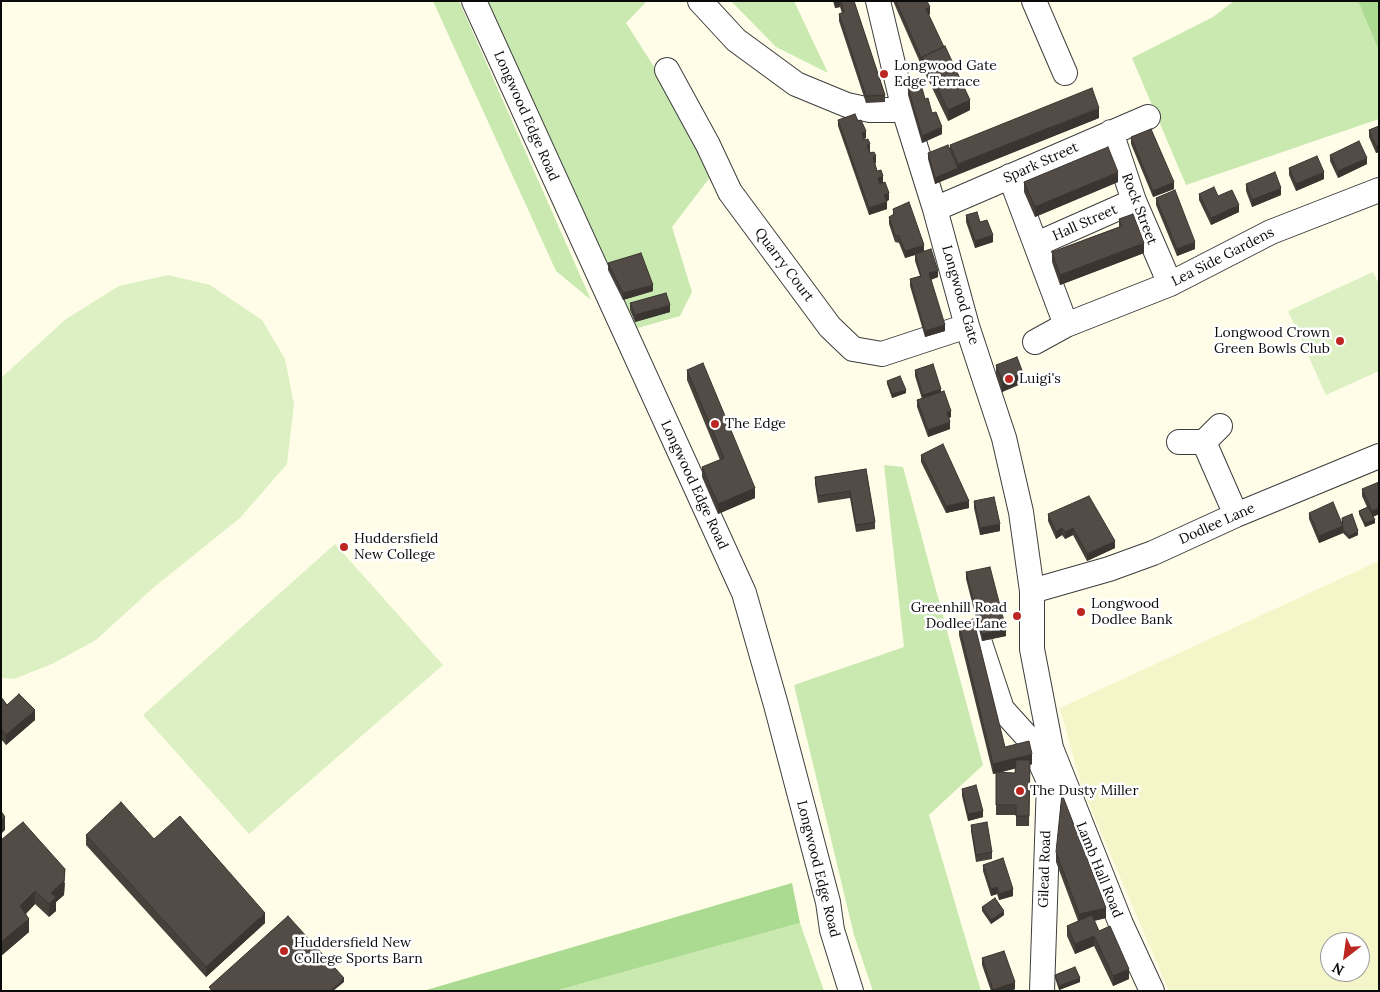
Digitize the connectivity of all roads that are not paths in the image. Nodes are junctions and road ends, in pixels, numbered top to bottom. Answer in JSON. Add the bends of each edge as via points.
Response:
{"nodes":[{"id":1,"x":474,"y":1,"type":"edge"},
{"id":2,"x":700,"y":1,"type":"edge"},
{"id":3,"x":878,"y":1,"type":"edge"},
{"id":4,"x":1034,"y":1,"type":"edge"},
{"id":5,"x":667,"y":70,"type":"dead end"},
{"id":6,"x":1065,"y":73,"type":"dead end"},
{"id":7,"x":904,"y":110,"type":"junction"},
{"id":8,"x":1148,"y":117,"type":"dead end"},
{"id":9,"x":1111,"y":132,"type":"junction"},
{"id":10,"x":1010,"y":176,"type":"junction"},
{"id":11,"x":1379,"y":190,"type":"edge"},
{"id":12,"x":1134,"y":201,"type":"junction"},
{"id":13,"x":935,"y":209,"type":"junction"},
{"id":14,"x":1037,"y":244,"type":"junction"},
{"id":15,"x":1170,"y":284,"type":"junction"},
{"id":16,"x":1066,"y":325,"type":"junction"},
{"id":17,"x":967,"y":326,"type":"junction"},
{"id":18,"x":1035,"y":342,"type":"dead end"},
{"id":19,"x":1179,"y":442,"type":"dead end"},
{"id":20,"x":1379,"y":456,"type":"edge"},
{"id":21,"x":1236,"y":515,"type":"junction"},
{"id":22,"x":1042,"y":588,"type":"junction"},
{"id":23,"x":976,"y":631,"type":"edge"},
{"id":24,"x":1050,"y":748,"type":"junction"},
{"id":25,"x":1047,"y":778,"type":"junction"},
{"id":26,"x":851,"y":991,"type":"edge"},
{"id":27,"x":1042,"y":991,"type":"edge"},
{"id":28,"x":1152,"y":991,"type":"edge"}],
"edges":[{"from":1,"to":26,"type":"street","name":"Longwood Edge Road","via":[[744,593],[828,902],[832,930]]},
{"from":2,"to":7,"type":"street","via":[[736,40],[796,84],[847,105],[870,110]]},
{"from":3,"to":7,"type":"street","name":"Longwood Gate"},
{"from":4,"to":6,"type":"street"},
{"from":5,"to":17,"type":"street","name":"Quarry Court","via":[[730,192],[830,327],[853,349],[882,354]]},
{"from":7,"to":13,"type":"street","name":"Longwood Gate"},
{"from":8,"to":9,"type":"street","name":"Spark Street"},
{"from":9,"to":10,"type":"street","name":"Spark Street"},
{"from":9,"to":12,"type":"street","name":"Rock Street"},
{"from":10,"to":13,"type":"street","name":"Spark Street"},
{"from":10,"to":14,"type":"street"},
{"from":11,"to":15,"type":"street","name":"Lea Side Gardens","via":[[1271,232]]},
{"from":12,"to":14,"type":"street","name":"Hall Street"},
{"from":12,"to":15,"type":"street","name":"Rock Street"},
{"from":13,"to":17,"type":"street","name":"Longwood Gate"},
{"from":14,"to":16,"type":"street"},
{"from":15,"to":16,"type":"street","name":"Lea Side Gardens"},
{"from":16,"to":18,"type":"street","name":"Lea Side Gardens"},
{"from":17,"to":22,"type":"street","name":"Longwood Gate","via":[[1004,438]]},
{"from":19,"to":21,"type":"street","via":[[1212,434]]},
{"from":20,"to":21,"type":"street","name":"Dodlee Lane"},
{"from":21,"to":22,"type":"street","name":"Dodlee Lane","via":[[1153,553]]},
{"from":22,"to":24,"type":"street","name":"Longwood Gate","via":[[1032,649]]},
{"from":23,"to":25,"type":"street","via":[[1002,709],[1030,740]]},
{"from":24,"to":25,"type":"street","name":"Gilead Road"},
{"from":24,"to":28,"type":"street","name":"Lamb Hall Road","via":[[1121,924]]},
{"from":25,"to":27,"type":"street","name":"Gilead Road"}]}
